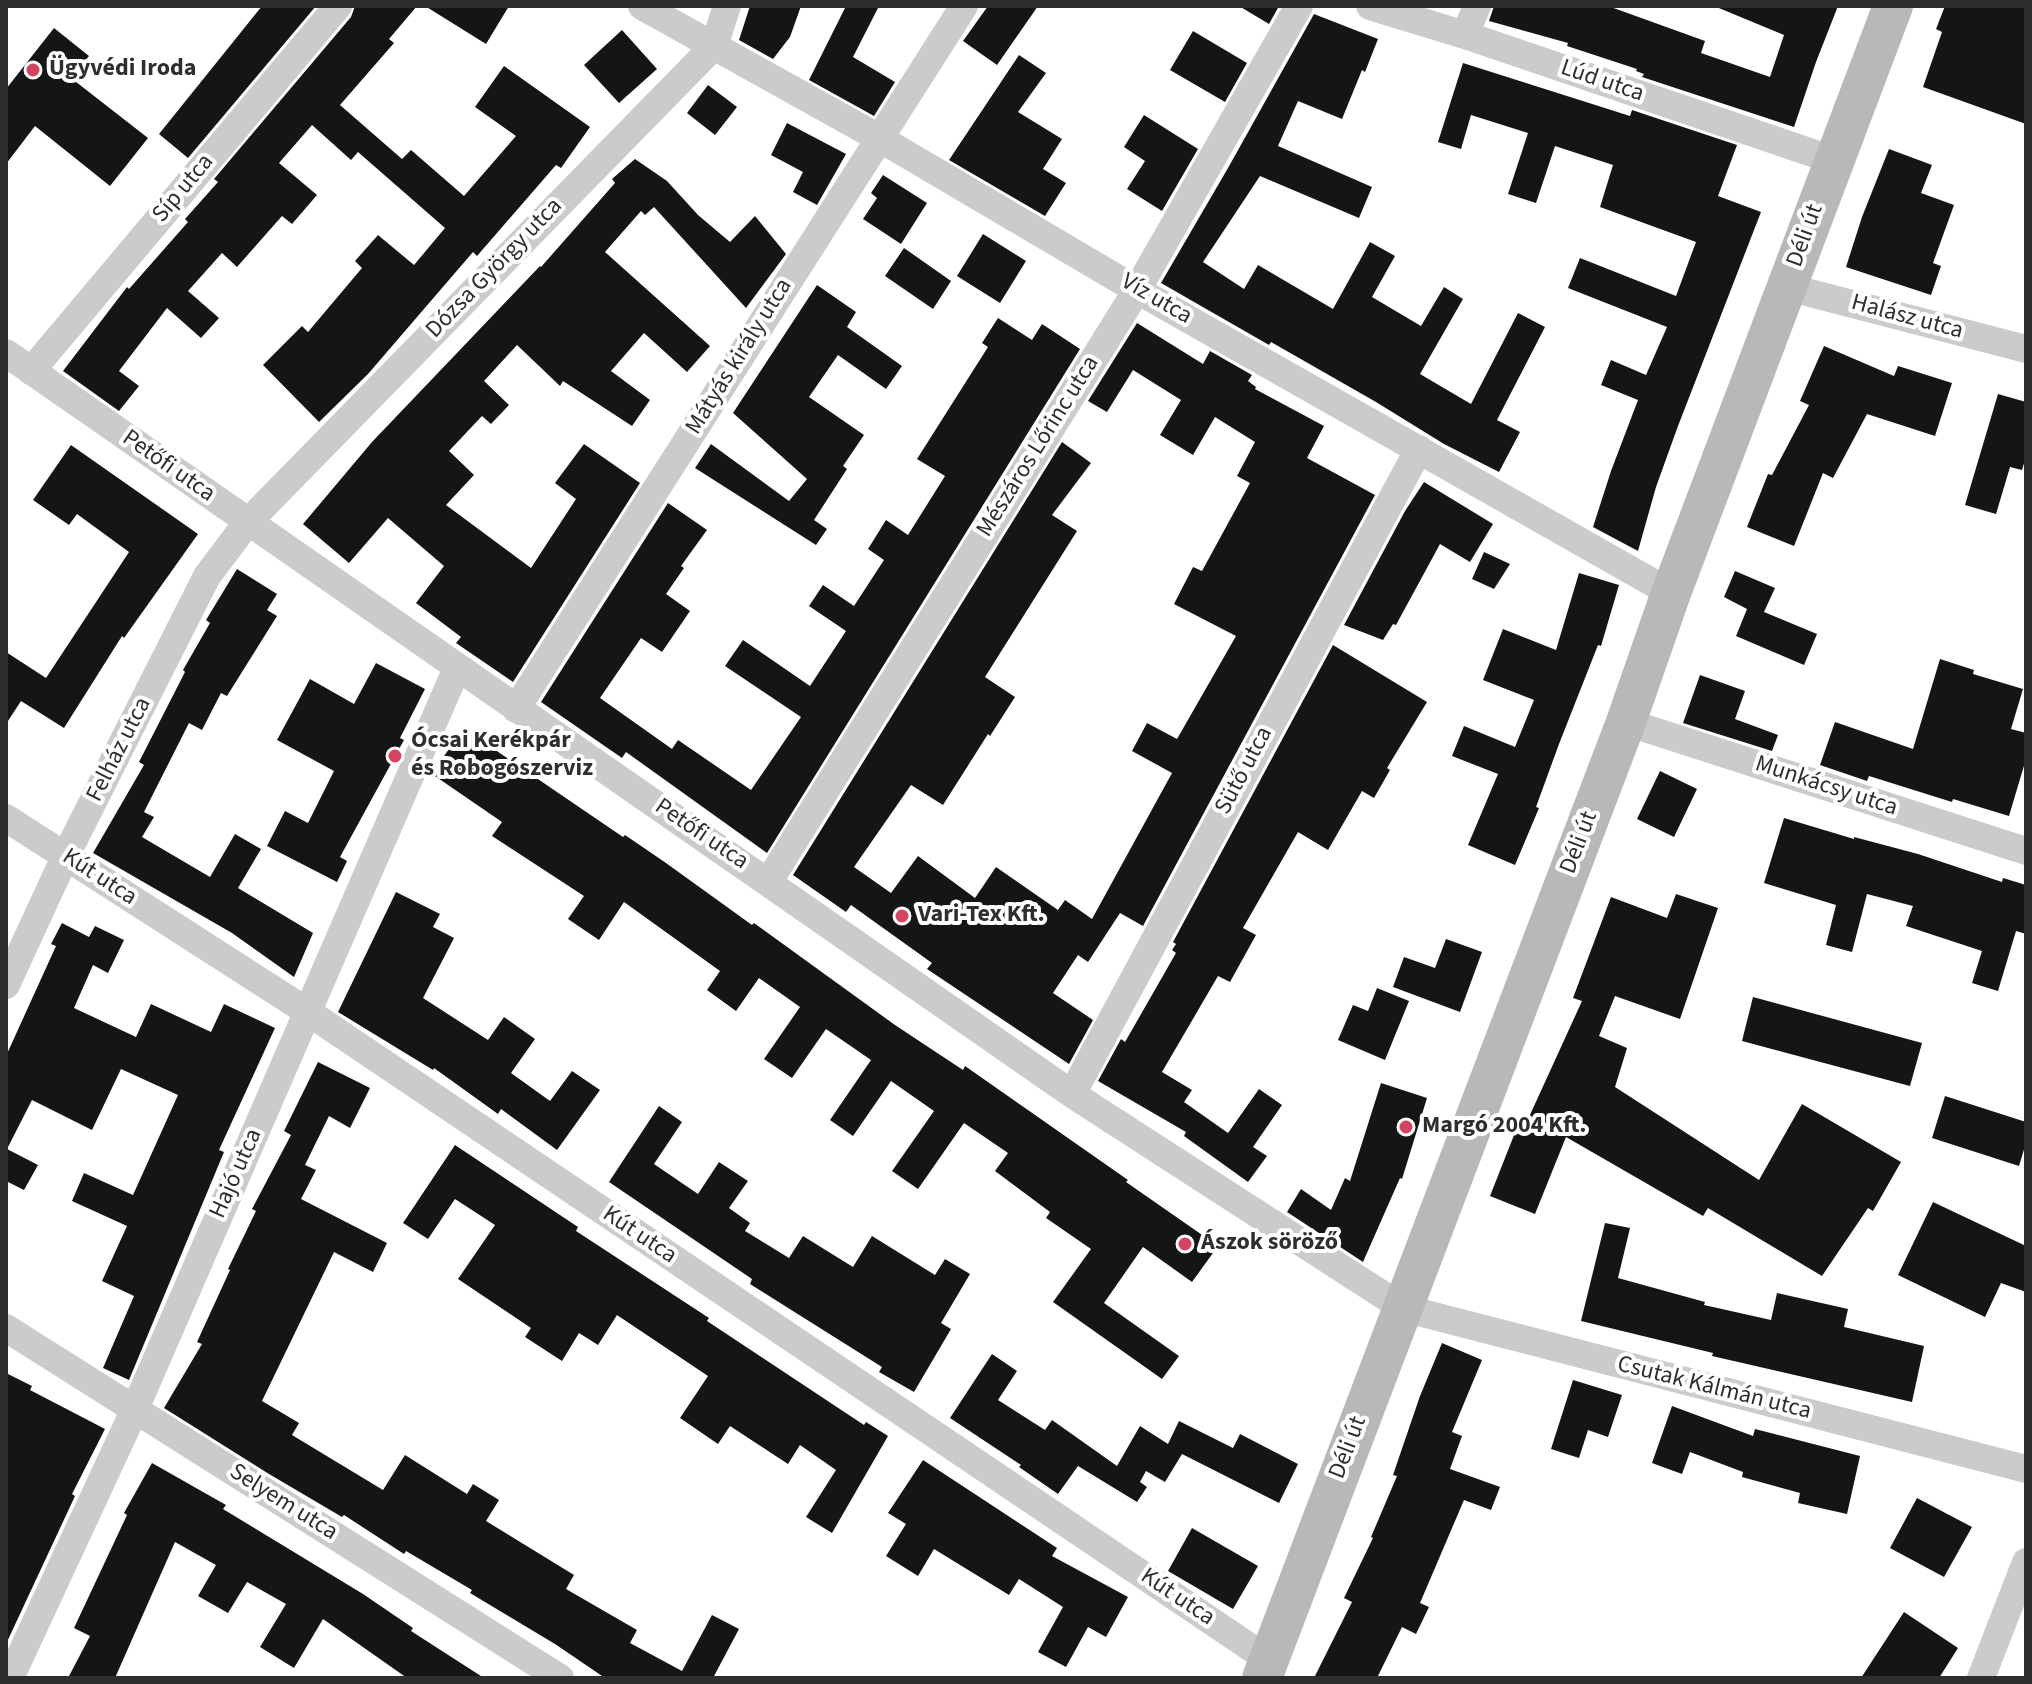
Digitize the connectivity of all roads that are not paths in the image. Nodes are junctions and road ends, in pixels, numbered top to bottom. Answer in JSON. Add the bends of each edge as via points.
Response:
{"nodes":[{"id":1,"x":338,"y":6,"type":"edge"},
{"id":2,"x":642,"y":6,"type":"edge"},
{"id":3,"x":727,"y":6,"type":"edge"},
{"id":4,"x":964,"y":6,"type":"edge"},
{"id":5,"x":1299,"y":6,"type":"edge"},
{"id":6,"x":1370,"y":6,"type":"edge"},
{"id":7,"x":1477,"y":6,"type":"edge"},
{"id":8,"x":1893,"y":6,"type":"edge"},
{"id":9,"x":1465,"y":35,"type":"junction"},
{"id":10,"x":714,"y":46,"type":"junction"},
{"id":11,"x":879,"y":138,"type":"junction"},
{"id":12,"x":1833,"y":160,"type":"junction"},
{"id":13,"x":1787,"y":287,"type":"junction"},
{"id":14,"x":1137,"y":290,"type":"junction"},
{"id":15,"x":2026,"y":349,"type":"edge"},
{"id":16,"x":6,"y":353,"type":"edge"},
{"id":17,"x":31,"y":371,"type":"junction"},
{"id":18,"x":1419,"y":449,"type":"junction"},
{"id":19,"x":247,"y":523,"type":"junction"},
{"id":20,"x":1671,"y":593,"type":"junction"},
{"id":21,"x":457,"y":668,"type":"junction"},
{"id":22,"x":516,"y":709,"type":"junction"},
{"id":23,"x":1626,"y":722,"type":"junction"},
{"id":24,"x":6,"y":818,"type":"edge"},
{"id":25,"x":2026,"y":851,"type":"edge"},
{"id":26,"x":65,"y":857,"type":"junction"},
{"id":27,"x":769,"y":881,"type":"junction"},
{"id":28,"x":6,"y":985,"type":"edge"},
{"id":29,"x":308,"y":1012,"type":"junction"},
{"id":30,"x":1072,"y":1094,"type":"junction"},
{"id":31,"x":1403,"y":1308,"type":"junction"},
{"id":32,"x":6,"y":1328,"type":"edge"},
{"id":33,"x":135,"y":1409,"type":"junction"},
{"id":34,"x":2026,"y":1469,"type":"edge"},
{"id":35,"x":2026,"y":1562,"type":"edge"},
{"id":36,"x":1266,"y":1669,"type":"edge"},
{"id":37,"x":10,"y":1678,"type":"edge"},
{"id":38,"x":560,"y":1678,"type":"edge"},
{"id":39,"x":1981,"y":1678,"type":"edge"}],
"edges":[{"from":1,"to":17,"type":"street","name":"Síp utca"},
{"from":2,"to":10,"type":"street","name":"Víz utca"},
{"from":3,"to":10,"type":"street","name":"Dózsa György utca"},
{"from":4,"to":11,"type":"street","name":"Mátyás király utca"},
{"from":5,"to":14,"type":"street","name":"Mészáros Lőrinc utca"},
{"from":6,"to":9,"type":"street","name":"Lúd utca"},
{"from":7,"to":9,"type":"street"},
{"from":8,"to":12,"type":"street","name":"Déli út"},
{"from":9,"to":12,"type":"street","name":"Lúd utca"},
{"from":10,"to":11,"type":"street","name":"Víz utca"},
{"from":10,"to":19,"type":"street","name":"Dózsa György utca"},
{"from":11,"to":14,"type":"street","name":"Víz utca"},
{"from":11,"to":22,"type":"street","name":"Mátyás király utca"},
{"from":12,"to":13,"type":"street","name":"Déli út"},
{"from":13,"to":15,"type":"street","name":"Halász utca"},
{"from":13,"to":20,"type":"street","name":"Déli út"},
{"from":14,"to":18,"type":"street","name":"Víz utca"},
{"from":14,"to":27,"type":"street","name":"Mészáros Lőrinc utca"},
{"from":16,"to":17,"type":"street","name":"Petőfi utca"},
{"from":17,"to":19,"type":"street","name":"Petőfi utca"},
{"from":18,"to":20,"type":"street","name":"Víz utca"},
{"from":18,"to":30,"type":"street","name":"Sütő utca"},
{"from":19,"to":21,"type":"street","name":"Petőfi utca"},
{"from":19,"to":26,"type":"street","name":"Felház utca","via":[[207,576]]},
{"from":20,"to":23,"type":"street","name":"Déli út"},
{"from":21,"to":22,"type":"street","name":"Petőfi utca"},
{"from":21,"to":29,"type":"street","name":"Hajó utca"},
{"from":22,"to":27,"type":"street","name":"Petőfi utca"},
{"from":23,"to":25,"type":"street","name":"Munkácsy utca"},
{"from":23,"to":31,"type":"street","name":"Déli út"},
{"from":24,"to":26,"type":"street","name":"Kút utca"},
{"from":26,"to":28,"type":"street","name":"Felház utca"},
{"from":26,"to":29,"type":"street","name":"Kút utca"},
{"from":27,"to":30,"type":"street","name":"Petőfi utca"},
{"from":29,"to":33,"type":"street","name":"Hajó utca"},
{"from":29,"to":36,"type":"street","name":"Kút utca"},
{"from":30,"to":31,"type":"street","name":"Petőfi utca"},
{"from":31,"to":34,"type":"street","name":"Csutak Kálmán utca"},
{"from":31,"to":36,"type":"street","name":"Déli út"},
{"from":32,"to":33,"type":"street","name":"Selyem utca"},
{"from":33,"to":37,"type":"street","name":"Hajó utca"},
{"from":33,"to":38,"type":"street","name":"Selyem utca"},
{"from":35,"to":39,"type":"street"}]}
